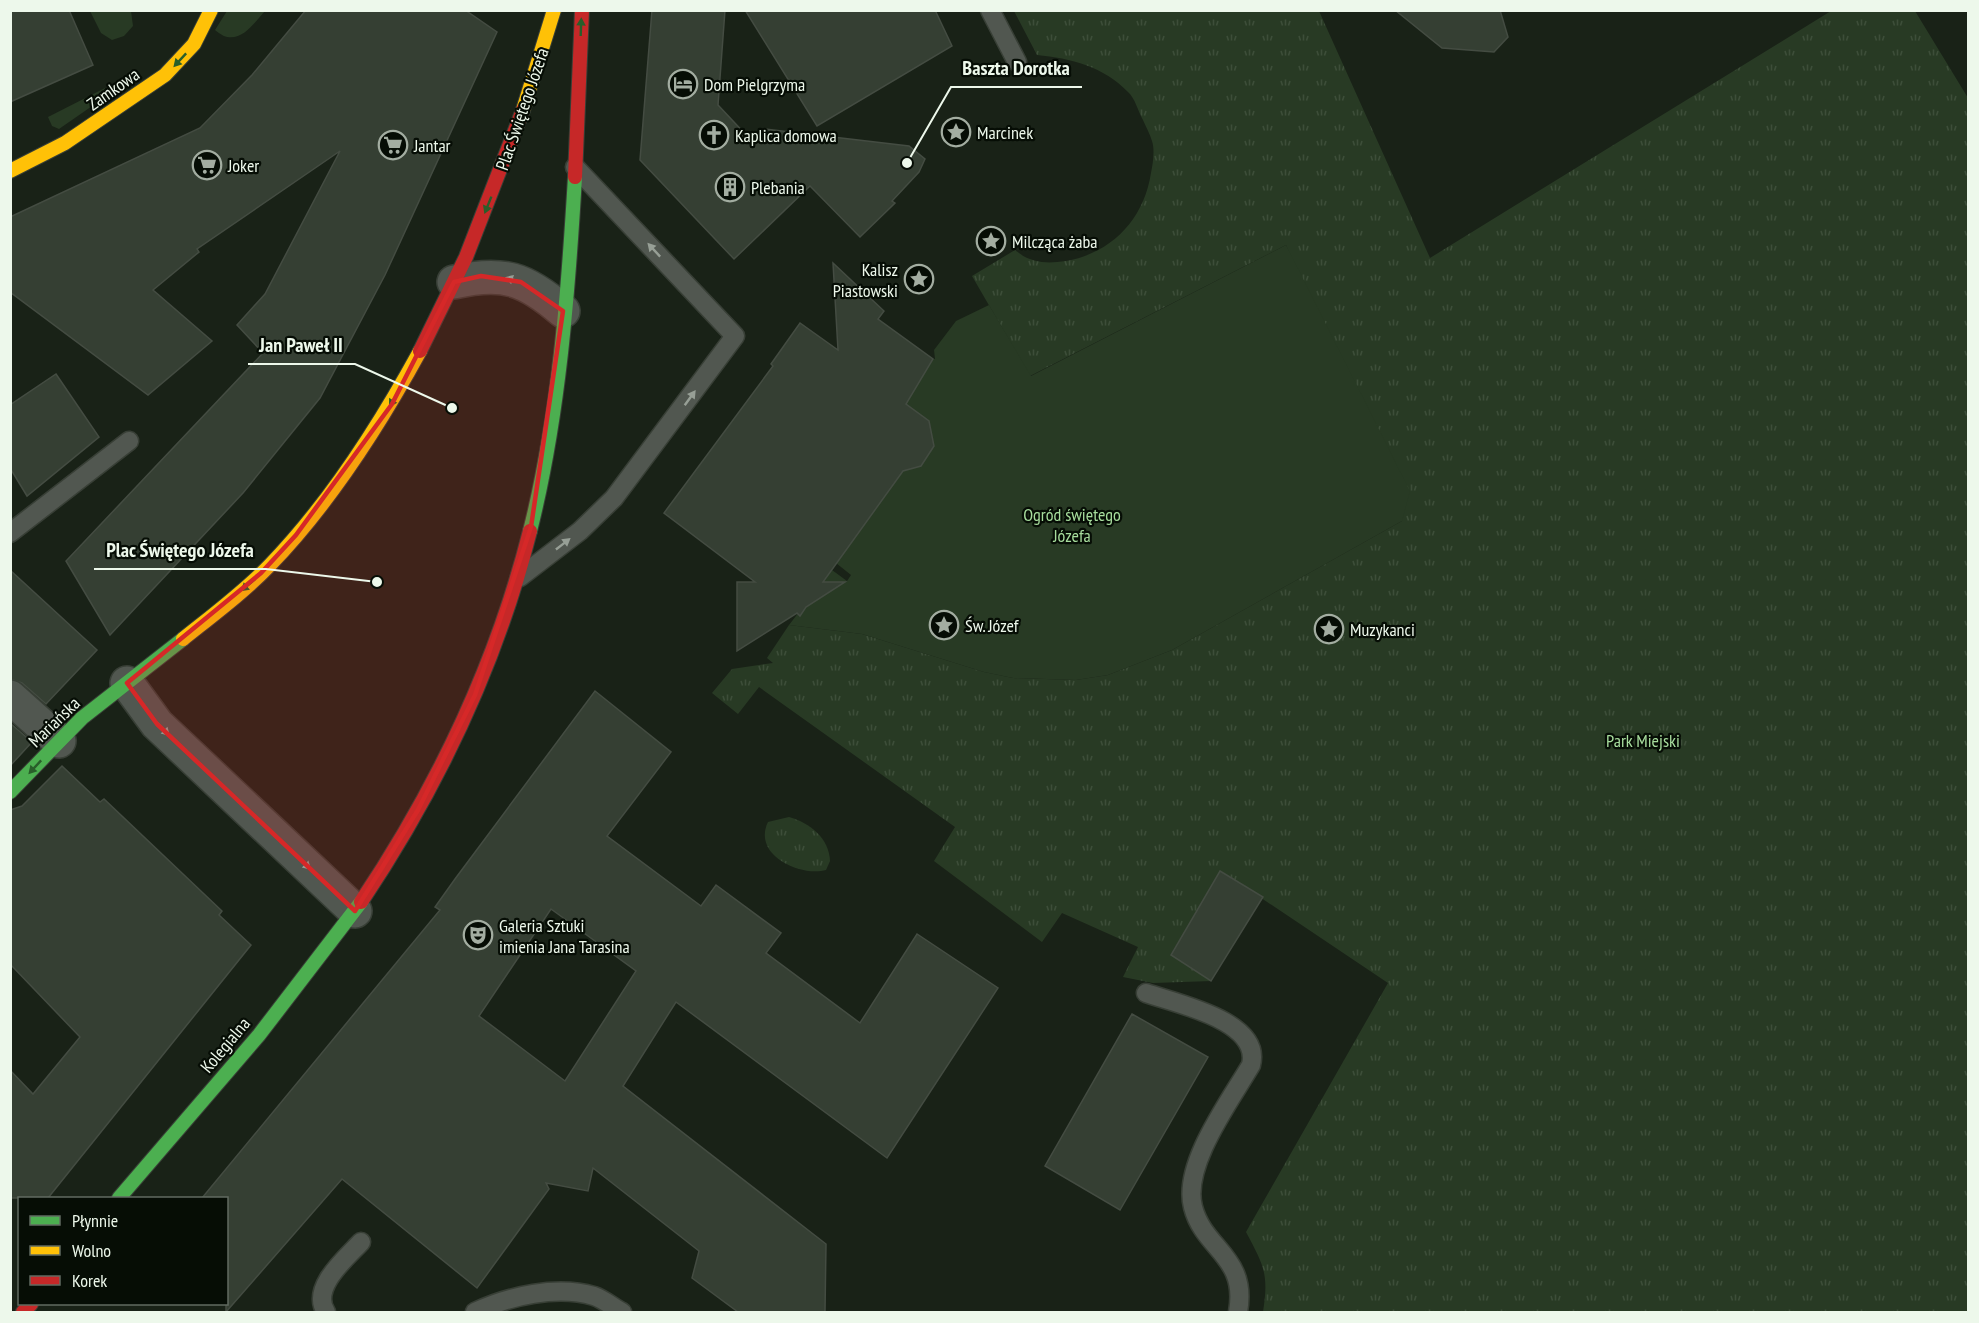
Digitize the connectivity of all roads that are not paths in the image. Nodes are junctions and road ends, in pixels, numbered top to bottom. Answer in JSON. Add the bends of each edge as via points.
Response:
{"nodes":[{"id":1,"x":211,"y":10,"type":"edge"},
{"id":2,"x":554,"y":10,"type":"edge"},
{"id":3,"x":582,"y":10,"type":"edge"},
{"id":4,"x":990,"y":10,"type":"edge"},
{"id":5,"x":1017,"y":62,"type":"dead end"},
{"id":6,"x":579,"y":86,"type":"junction"},
{"id":7,"x":575,"y":167,"type":"junction"},
{"id":8,"x":10,"y":171,"type":"edge"},
{"id":9,"x":454,"y":282,"type":"junction"},
{"id":10,"x":563,"y":311,"type":"junction"},
{"id":11,"x":129,"y":441,"type":"dead end"},
{"id":12,"x":10,"y":533,"type":"edge"},
{"id":13,"x":516,"y":580,"type":"junction"},
{"id":14,"x":127,"y":683,"type":"junction"},
{"id":15,"x":10,"y":697,"type":"edge"},
{"id":16,"x":59,"y":741,"type":"junction"},
{"id":17,"x":10,"y":792,"type":"edge"},
{"id":18,"x":355,"y":911,"type":"junction"},
{"id":19,"x":1146,"y":993,"type":"dead end"},
{"id":20,"x":120,"y":1197,"type":"edge"},
{"id":21,"x":361,"y":1242,"type":"dead end"},
{"id":22,"x":326,"y":1312,"type":"edge"},
{"id":23,"x":476,"y":1312,"type":"edge"},
{"id":24,"x":622,"y":1312,"type":"edge"},
{"id":25,"x":1238,"y":1312,"type":"edge"}],
"edges":[{"from":1,"to":8,"type":"street","name":"Zamkowa","one_way":true,"via":[[194,44],[165,75],[65,143]]},
{"from":2,"to":6,"type":"street"},
{"from":2,"to":9,"type":"street","name":"Plac Świętego Józefa","one_way":true,"via":[[520,120]]},
{"from":6,"to":3,"type":"street","one_way":true},
{"from":4,"to":5,"type":"lane"},
{"from":6,"to":7,"type":"street"},
{"from":7,"to":10,"type":"street"},
{"from":13,"to":7,"type":"lane","one_way":true,"via":[[580,531],[619,492],[735,336]]},
{"from":10,"to":9,"type":"street","one_way":true,"via":[[541,291],[500,276]]},
{"from":9,"to":14,"type":"street","name":"Plac Świętego Józefa","one_way":true,"via":[[392,404],[296,535],[261,573]]},
{"from":10,"to":13,"type":"street","via":[[543,472]]},
{"from":11,"to":12,"type":"lane"},
{"from":13,"to":18,"type":"street","via":[[498,637],[447,755]]},
{"from":14,"to":16,"type":"street","name":"Mariańska","via":[[80,719]]},
{"from":14,"to":18,"type":"street","one_way":true,"via":[[157,724]]},
{"from":15,"to":16,"type":"street"},
{"from":16,"to":17,"type":"street","name":"Mariańska","one_way":true},
{"from":18,"to":20,"type":"street","name":"Kolegialna","via":[[288,998]]},
{"from":19,"to":25,"type":"lane","via":[[1230,1024],[1250,1044],[1251,1065],[1202,1150],[1193,1179],[1193,1207],[1207,1234],[1228,1258],[1238,1280]]},
{"from":21,"to":22,"type":"lane","via":[[330,1277],[324,1291]]},
{"from":23,"to":24,"type":"lane","via":[[539,1294],[569,1291],[596,1297]]}]}
